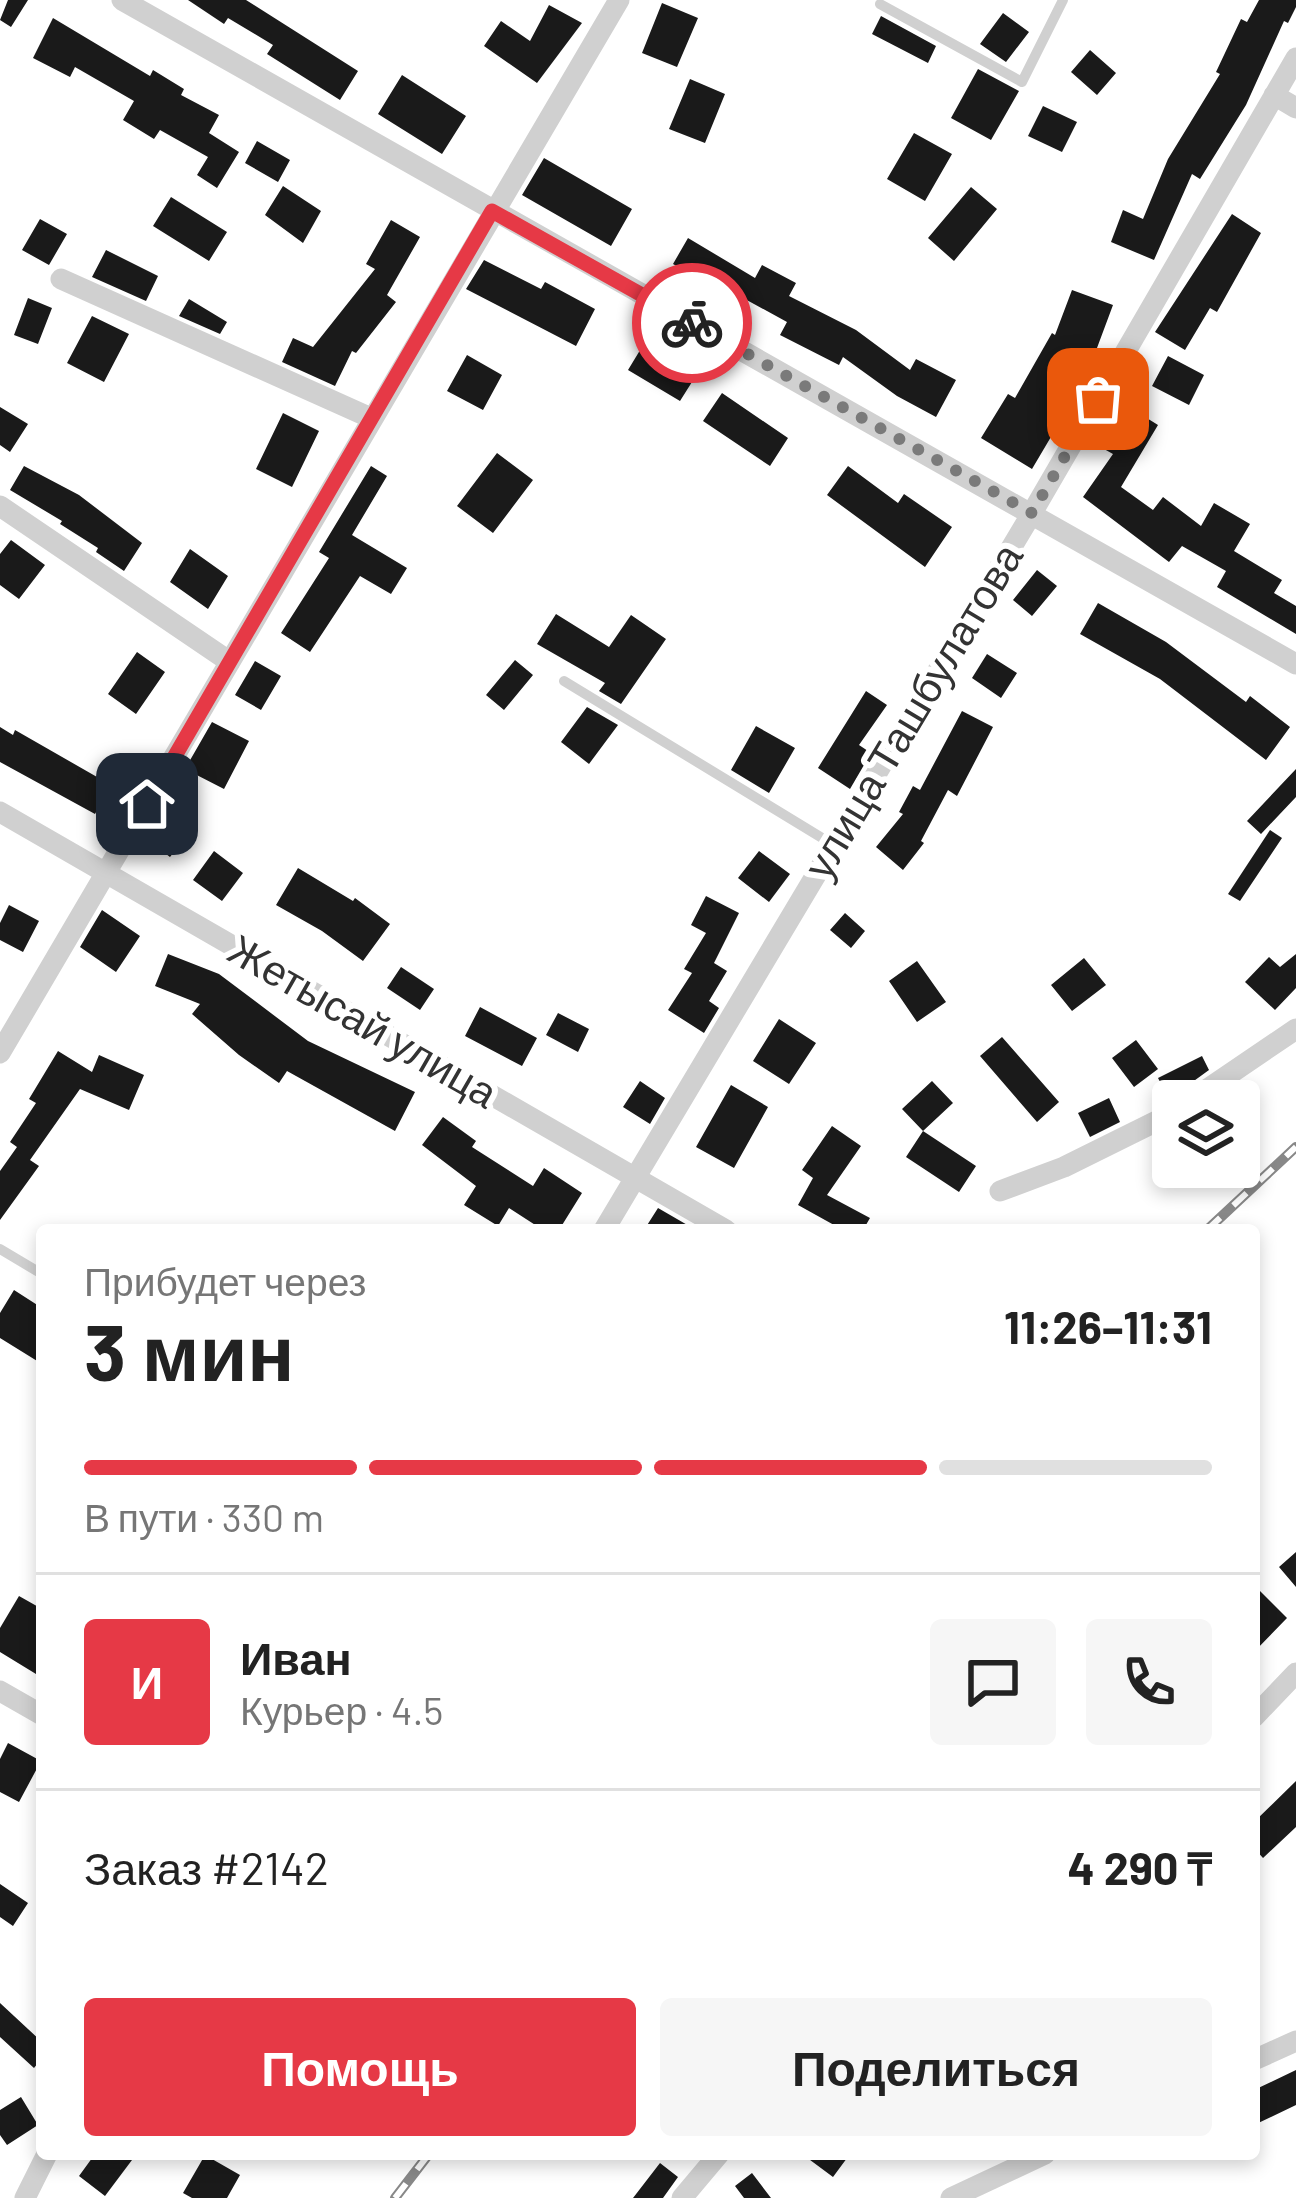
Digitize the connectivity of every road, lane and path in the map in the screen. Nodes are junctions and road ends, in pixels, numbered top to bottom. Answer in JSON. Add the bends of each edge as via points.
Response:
{"nodes":[{"id":1,"x":122,"y":0,"type":"edge"},
{"id":2,"x":619,"y":0,"type":"edge"},
{"id":3,"x":1064,"y":0,"type":"edge"},
{"id":4,"x":880,"y":4,"type":"dead end"},
{"id":5,"x":1296,"y":58,"type":"edge"},
{"id":6,"x":1274,"y":95,"type":"junction"},
{"id":7,"x":1296,"y":108,"type":"edge"},
{"id":8,"x":492,"y":211,"type":"junction"},
{"id":9,"x":61,"y":279,"type":"dead end"},
{"id":10,"x":371,"y":418,"type":"junction"},
{"id":11,"x":0,"y":506,"type":"edge"},
{"id":12,"x":1032,"y":513,"type":"junction"},
{"id":13,"x":230,"y":662,"type":"junction"},
{"id":14,"x":1296,"y":664,"type":"edge"},
{"id":15,"x":565,"y":681,"type":"dead end"},
{"id":16,"x":0,"y":812,"type":"edge"},
{"id":17,"x":832,"y":844,"type":"junction"},
{"id":18,"x":106,"y":875,"type":"junction"},
{"id":19,"x":1296,"y":1028,"type":"edge"},
{"id":20,"x":0,"y":1053,"type":"edge"},
{"id":21,"x":1220,"y":1080,"type":"edge"},
{"id":22,"x":1152,"y":1124,"type":"edge"},
{"id":23,"x":634,"y":1174,"type":"junction"},
{"id":24,"x":1000,"y":1191,"type":"dead end"},
{"id":25,"x":607,"y":1224,"type":"edge"},
{"id":26,"x":715,"y":1224,"type":"edge"},
{"id":27,"x":0,"y":1249,"type":"edge"},
{"id":28,"x":36,"y":1270,"type":"edge"},
{"id":29,"x":1296,"y":1672,"type":"edge"},
{"id":30,"x":0,"y":1691,"type":"edge"},
{"id":31,"x":1260,"y":1705,"type":"edge"},
{"id":32,"x":36,"y":1711,"type":"edge"},
{"id":33,"x":1296,"y":2041,"type":"edge"},
{"id":34,"x":1260,"y":2057,"type":"edge"},
{"id":35,"x":44,"y":2160,"type":"edge"},
{"id":36,"x":714,"y":2160,"type":"edge"},
{"id":37,"x":1032,"y":2160,"type":"edge"},
{"id":38,"x":26,"y":2198,"type":"edge"},
{"id":39,"x":682,"y":2198,"type":"edge"},
{"id":40,"x":951,"y":2198,"type":"edge"}],
"edges":[{"from":1,"to":8,"type":"street"},
{"from":2,"to":8,"type":"street"},
{"from":3,"to":4,"type":"lane","via":[[1022,82]]},
{"from":5,"to":6,"type":"street","name":"улица Ташбулатова"},
{"from":6,"to":7,"type":"street"},
{"from":6,"to":12,"type":"street","name":"улица Ташбулатова"},
{"from":8,"to":10,"type":"street"},
{"from":8,"to":12,"type":"street"},
{"from":9,"to":10,"type":"street"},
{"from":10,"to":13,"type":"street"},
{"from":11,"to":13,"type":"street"},
{"from":12,"to":14,"type":"street"},
{"from":12,"to":17,"type":"street","name":"улица Ташбулатова"},
{"from":13,"to":18,"type":"street"},
{"from":15,"to":17,"type":"lane"},
{"from":16,"to":18,"type":"street","name":"Жетысай улица"},
{"from":17,"to":23,"type":"street","name":"улица Ташбулатова"},
{"from":18,"to":20,"type":"street"},
{"from":18,"to":23,"type":"street","name":"Жетысай улица"},
{"from":19,"to":21,"type":"street"},
{"from":22,"to":24,"type":"street"},
{"from":23,"to":25,"type":"street","name":"улица Ташбулатова"},
{"from":23,"to":26,"type":"street","name":"Жетысай улица"},
{"from":27,"to":28,"type":"lane"},
{"from":29,"to":31,"type":"street"},
{"from":30,"to":32,"type":"street"},
{"from":33,"to":34,"type":"street"},
{"from":35,"to":38,"type":"street"},
{"from":36,"to":39,"type":"street"},
{"from":37,"to":40,"type":"street"}]}
